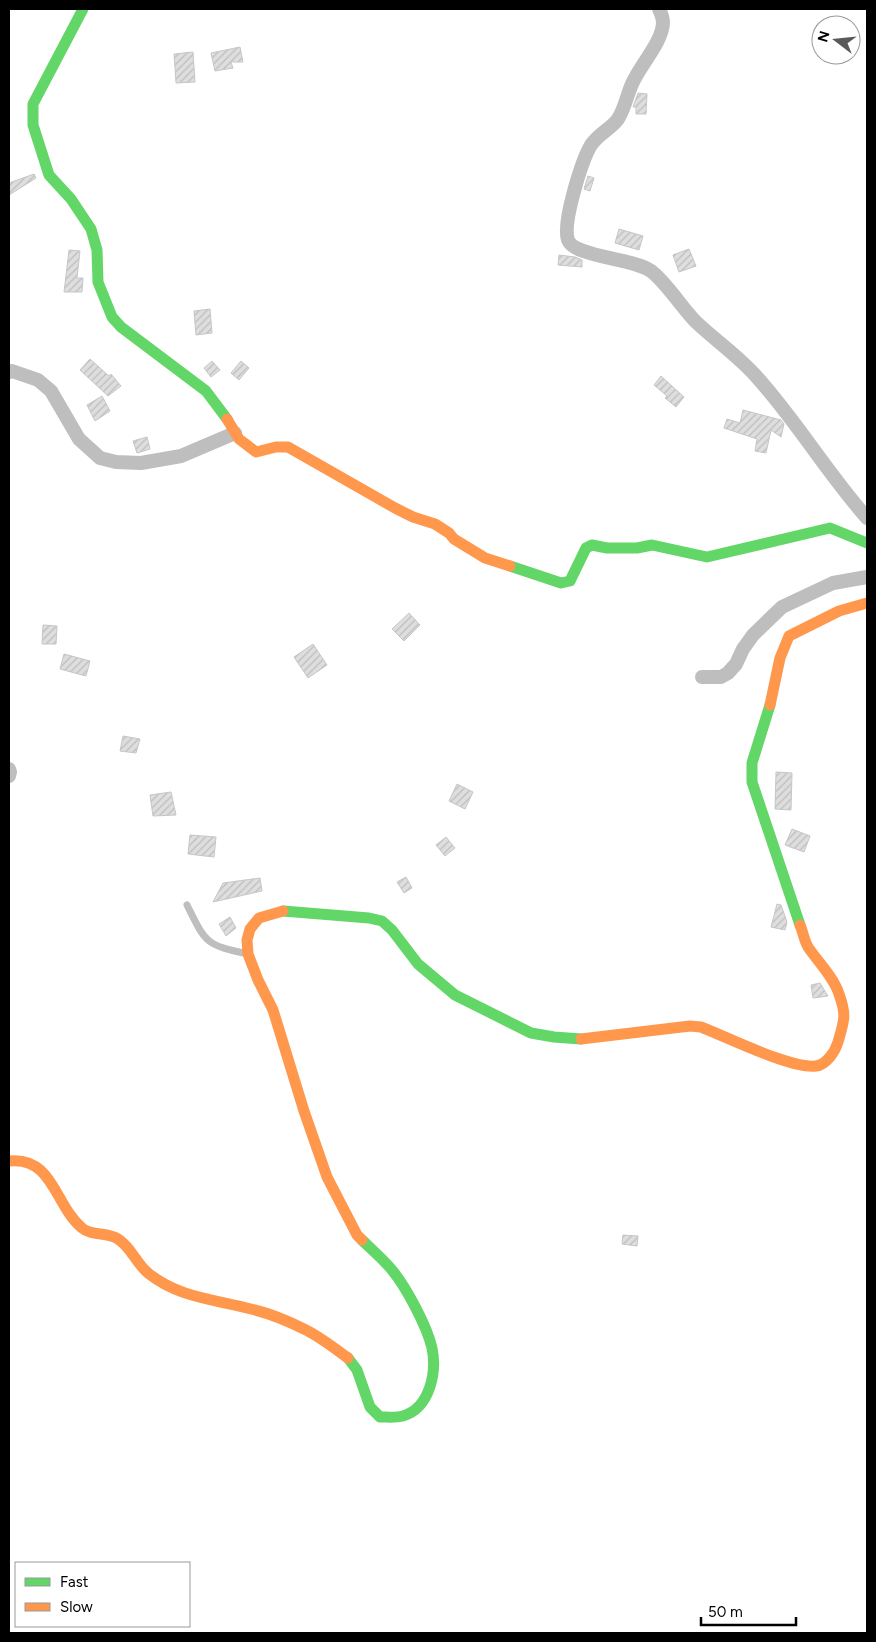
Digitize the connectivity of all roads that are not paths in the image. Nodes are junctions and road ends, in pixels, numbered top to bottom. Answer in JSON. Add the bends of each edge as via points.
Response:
{"nodes":[{"id":1,"x":83,"y":9,"type":"edge"},
{"id":2,"x":659,"y":9,"type":"edge"},
{"id":3,"x":9,"y":372,"type":"edge"},
{"id":4,"x":235,"y":432,"type":"junction"},
{"id":5,"x":867,"y":518,"type":"edge"},
{"id":6,"x":867,"y":542,"type":"edge"},
{"id":7,"x":867,"y":577,"type":"edge"},
{"id":8,"x":867,"y":603,"type":"edge"},
{"id":9,"x":702,"y":677,"type":"dead end"},
{"id":10,"x":9,"y":769,"type":"edge"},
{"id":11,"x":9,"y":776,"type":"edge"},
{"id":12,"x":187,"y":905,"type":"dead end"},
{"id":13,"x":248,"y":954,"type":"junction"},
{"id":14,"x":9,"y":1160,"type":"edge"}],
"edges":[{"from":1,"to":4,"type":"street","via":[[33,104],[33,125],[49,175],[71,199],[91,229],[97,250],[98,282],[112,317],[121,328],[206,391]]},
{"from":2,"to":5,"type":"street","via":[[663,22],[658,37],[632,83],[621,113],[591,146],[577,177],[567,227],[569,244],[584,252],[642,266],[652,272],[695,321],[754,373]]},
{"from":3,"to":4,"type":"street","via":[[38,380],[51,391],[79,439],[100,458],[142,463],[181,456]]},
{"from":4,"to":6,"type":"street","via":[[256,452],[288,447],[396,508],[435,524],[485,558],[561,583],[570,581],[586,548],[592,545],[637,548],[652,545],[707,557],[830,528]]},
{"from":7,"to":9,"type":"street","via":[[833,583],[782,607],[753,635],[728,673]]},
{"from":8,"to":13,"type":"street","via":[[839,612],[789,636],[752,763],[755,794],[804,938],[840,993],[845,1017],[836,1048],[818,1066],[788,1062],[690,1026],[579,1039],[554,1038],[531,1032],[455,995],[418,964],[382,921],[369,918],[280,911],[259,918],[250,930]]},
{"from":10,"to":11,"type":"street"},
{"from":12,"to":13,"type":"lane","via":[[204,937],[214,945]]},
{"from":13,"to":14,"type":"street","via":[[273,1010],[327,1177],[357,1235],[392,1270],[421,1318],[432,1349],[432,1377],[428,1395],[417,1408],[403,1416],[380,1417],[370,1408],[357,1370],[348,1358],[305,1330],[252,1309],[194,1296],[167,1285],[147,1272],[119,1239],[84,1230],[72,1218],[43,1171],[34,1165]]}]}
